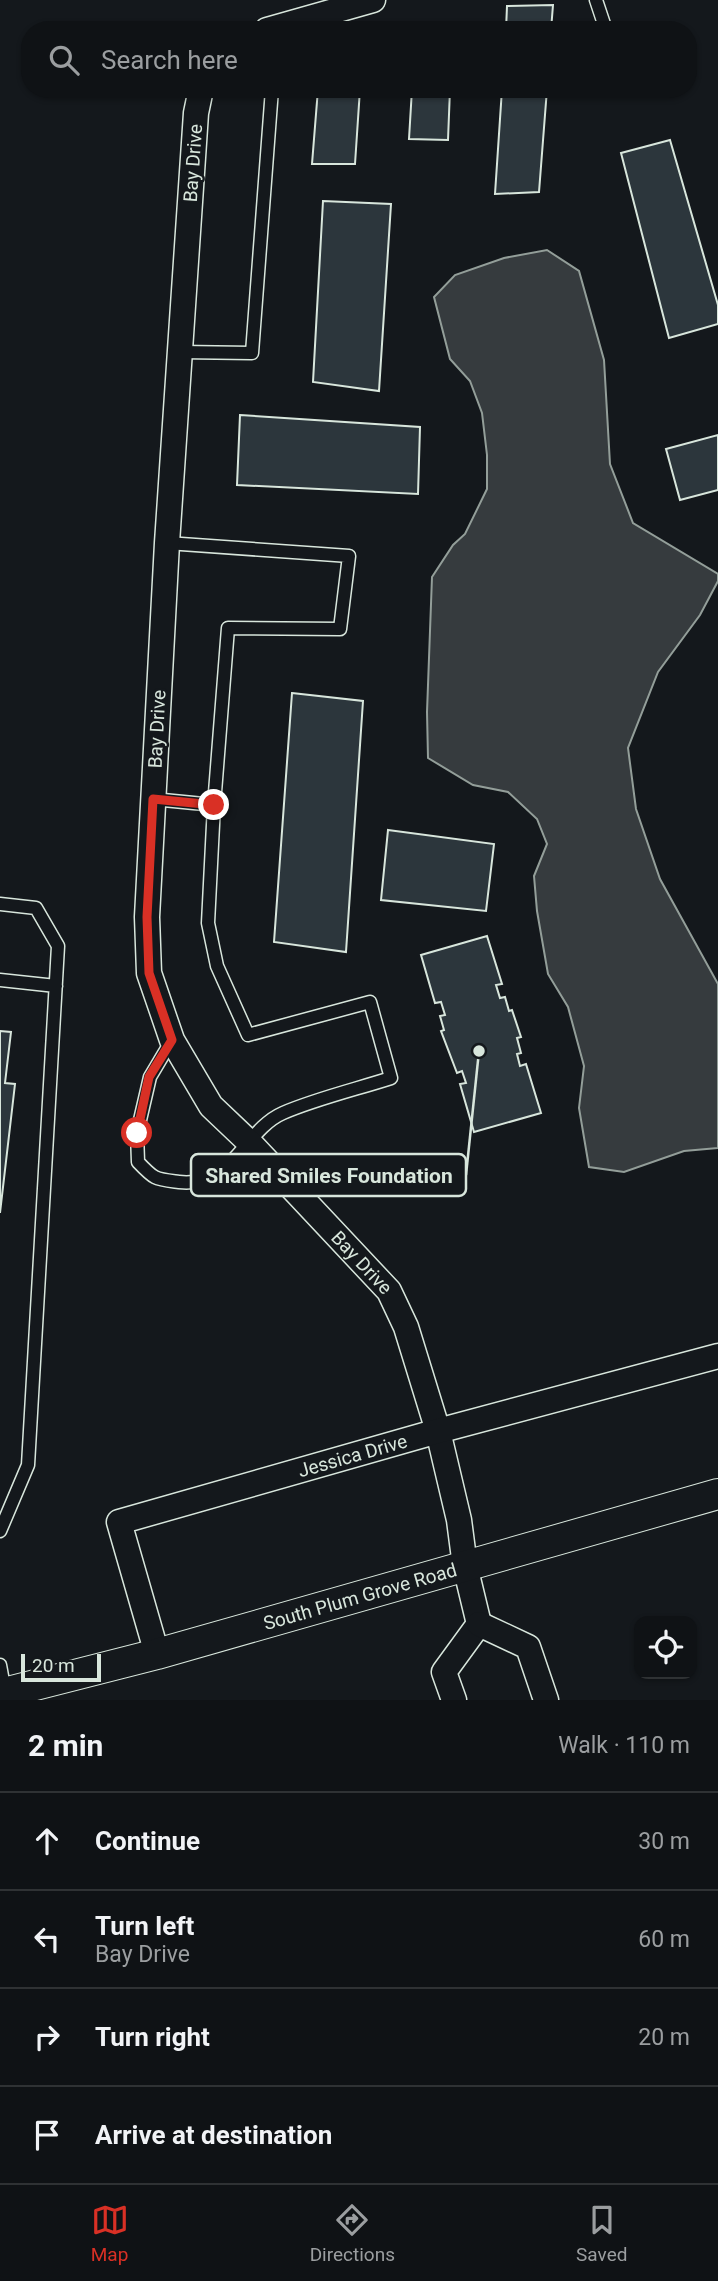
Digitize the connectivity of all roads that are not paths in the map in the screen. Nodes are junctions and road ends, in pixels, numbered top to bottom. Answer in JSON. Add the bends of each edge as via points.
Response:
{"nodes":[{"id":1,"x":373,"y":0,"type":"edge"},
{"id":2,"x":596,"y":0,"type":"edge"},
{"id":3,"x":299,"y":21,"type":"edge"},
{"id":4,"x":603,"y":21,"type":"edge"},
{"id":5,"x":199,"y":98,"type":"edge"},
{"id":6,"x":271,"y":98,"type":"edge"},
{"id":7,"x":180,"y":352,"type":"junction"},
{"id":8,"x":167,"y":543,"type":"junction"},
{"id":9,"x":153,"y":799,"type":"junction"},
{"id":10,"x":214,"y":805,"type":"junction"},
{"id":11,"x":0,"y":904,"type":"edge"},
{"id":12,"x":0,"y":980,"type":"edge"},
{"id":13,"x":55,"y":986,"type":"junction"},
{"id":14,"x":172,"y":1040,"type":"junction"},
{"id":15,"x":250,"y":1143,"type":"junction"},
{"id":16,"x":718,"y":1356,"type":"edge"},
{"id":17,"x":438,"y":1431,"type":"junction"},
{"id":18,"x":718,"y":1494,"type":"edge"},
{"id":19,"x":0,"y":1531,"type":"edge"},
{"id":20,"x":465,"y":1566,"type":"junction"},
{"id":21,"x":479,"y":1624,"type":"junction"},
{"id":22,"x":157,"y":1654,"type":"junction"},
{"id":23,"x":3,"y":1688,"type":"edge"},
{"id":24,"x":454,"y":1700,"type":"edge"},
{"id":25,"x":546,"y":1700,"type":"edge"}],
"edges":[{"from":1,"to":3,"type":"street"},
{"from":2,"to":4,"type":"lane"},
{"from":5,"to":7,"type":"street","name":"Bay Drive"},
{"from":6,"to":7,"type":"lane","via":[[252,353]]},
{"from":7,"to":8,"type":"street","name":"Bay Drive"},
{"from":8,"to":9,"type":"street","name":"Bay Drive"},
{"from":8,"to":10,"type":"lane","via":[[349,556],[340,629],[228,628]]},
{"from":9,"to":10,"type":"lane"},
{"from":9,"to":14,"type":"street","name":"Bay Drive","via":[[149,973]]},
{"from":10,"to":15,"type":"lane","via":[[208,923],[217,966],[248,1035],[370,1002],[391,1079],[282,1113],[265,1124]]},
{"from":11,"to":13,"type":"lane","via":[[36,908],[58,946]]},
{"from":12,"to":13,"type":"lane"},
{"from":13,"to":19,"type":"lane","via":[[28,1465]]},
{"from":14,"to":15,"type":"street","name":"Bay Drive","via":[[211,1106]]},
{"from":14,"to":15,"type":"lane","via":[[149,1077],[137,1133],[138,1162],[154,1179],[188,1183],[219,1174]]},
{"from":15,"to":17,"type":"street","name":"Bay Drive","via":[[389,1291],[406,1327]]},
{"from":16,"to":17,"type":"street","name":"Jessica Drive"},
{"from":17,"to":20,"type":"street","name":"Bay Drive"},
{"from":17,"to":22,"type":"street","name":"Jessica Drive","via":[[119,1522]]},
{"from":18,"to":20,"type":"street","name":"South Plum Grove Road"},
{"from":20,"to":21,"type":"street","name":"Bay Drive"},
{"from":20,"to":22,"type":"street","name":"South Plum Grove Road"},
{"from":21,"to":24,"type":"street","via":[[444,1672]]},
{"from":21,"to":25,"type":"street","via":[[528,1647]]},
{"from":22,"to":23,"type":"street","name":"South Plum Grove Road"}]}
